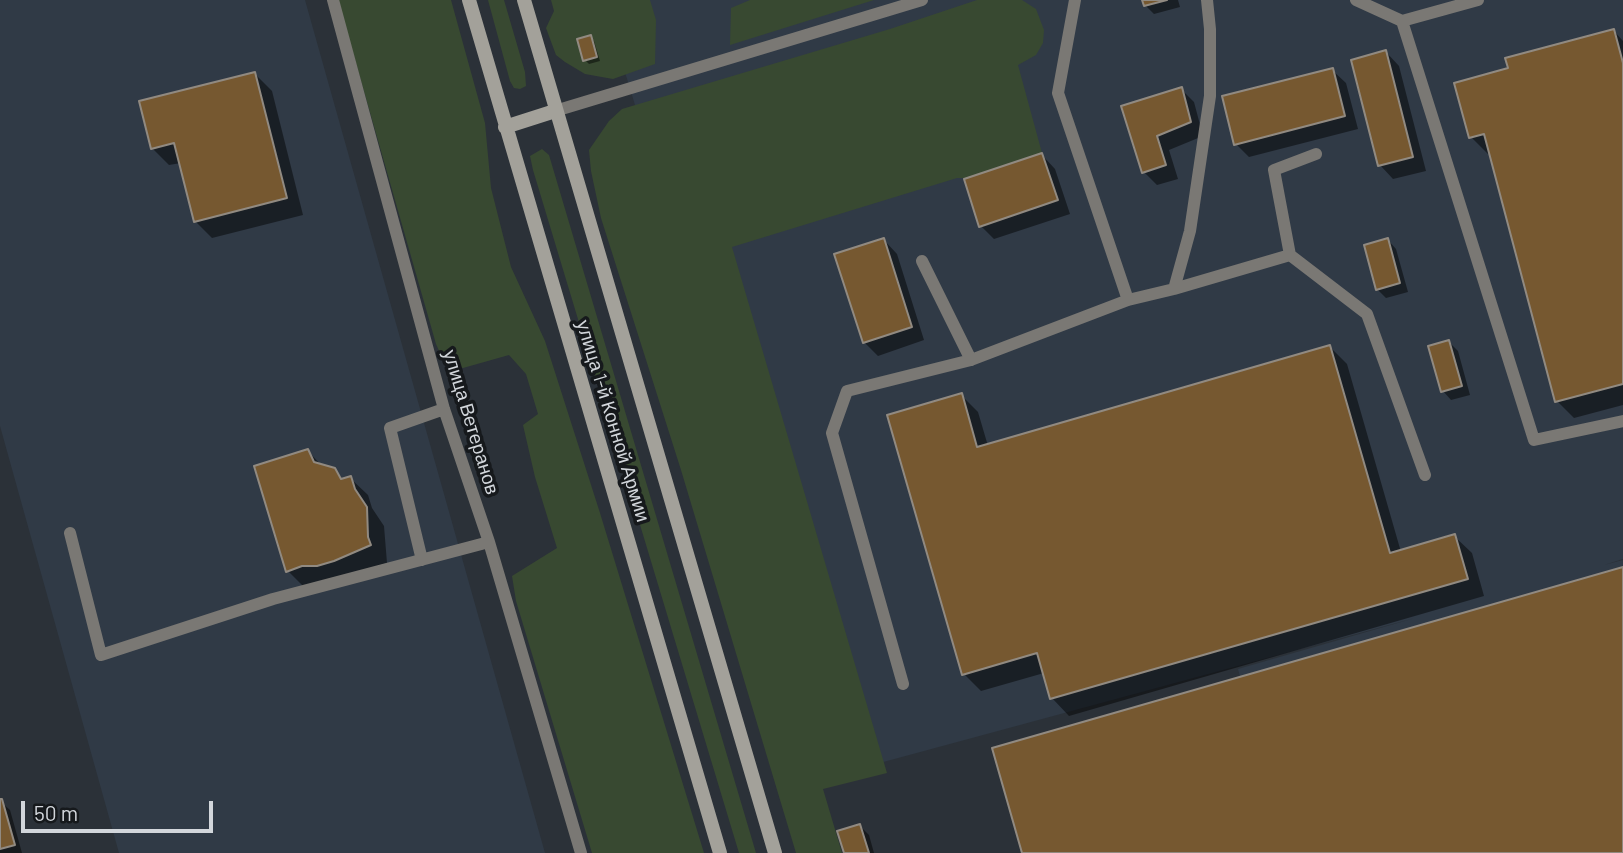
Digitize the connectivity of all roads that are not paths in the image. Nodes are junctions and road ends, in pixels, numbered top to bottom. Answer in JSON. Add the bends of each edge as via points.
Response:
{"nodes":[{"id":1,"x":333,"y":0,"type":"edge"},
{"id":2,"x":469,"y":0,"type":"edge"},
{"id":3,"x":524,"y":0,"type":"edge"},
{"id":4,"x":922,"y":0,"type":"edge"},
{"id":5,"x":1075,"y":0,"type":"edge"},
{"id":6,"x":1207,"y":0,"type":"edge"},
{"id":7,"x":1356,"y":0,"type":"edge"},
{"id":8,"x":1478,"y":0,"type":"edge"},
{"id":9,"x":1402,"y":21,"type":"junction"},
{"id":10,"x":555,"y":111,"type":"junction"},
{"id":11,"x":505,"y":127,"type":"junction"},
{"id":12,"x":1316,"y":154,"type":"dead end"},
{"id":13,"x":1290,"y":255,"type":"junction"},
{"id":14,"x":922,"y":261,"type":"dead end"},
{"id":15,"x":1174,"y":289,"type":"junction"},
{"id":16,"x":1128,"y":300,"type":"junction"},
{"id":17,"x":971,"y":360,"type":"junction"},
{"id":18,"x":444,"y":409,"type":"junction"},
{"id":19,"x":1623,"y":421,"type":"edge"},
{"id":20,"x":1426,"y":475,"type":"dead end"},
{"id":21,"x":70,"y":533,"type":"dead end"},
{"id":22,"x":489,"y":542,"type":"junction"},
{"id":23,"x":422,"y":560,"type":"junction"},
{"id":24,"x":903,"y":684,"type":"dead end"},
{"id":25,"x":581,"y":853,"type":"edge"},
{"id":26,"x":720,"y":853,"type":"edge"},
{"id":27,"x":775,"y":853,"type":"edge"}],
"edges":[{"from":1,"to":18,"type":"lane","name":"улица Ветеранов"},
{"from":2,"to":11,"type":"main road","name":"улица 1-й Конной Армии"},
{"from":3,"to":10,"type":"main road","name":"улица 1-й Конной Армии"},
{"from":4,"to":10,"type":"lane"},
{"from":5,"to":16,"type":"lane","via":[[1058,93]]},
{"from":6,"to":15,"type":"lane","via":[[1210,96],[1190,230]]},
{"from":7,"to":9,"type":"lane"},
{"from":8,"to":9,"type":"lane"},
{"from":9,"to":19,"type":"lane","via":[[1534,440]]},
{"from":10,"to":11,"type":"main road"},
{"from":10,"to":27,"type":"main road","name":"улица 1-й Конной Армии"},
{"from":11,"to":26,"type":"main road","name":"улица 1-й Конной Армии"},
{"from":12,"to":13,"type":"lane","via":[[1274,170]]},
{"from":13,"to":15,"type":"lane"},
{"from":13,"to":20,"type":"lane","via":[[1367,314]]},
{"from":14,"to":17,"type":"lane"},
{"from":15,"to":16,"type":"lane"},
{"from":16,"to":17,"type":"lane"},
{"from":17,"to":24,"type":"lane","via":[[847,391],[832,433]]},
{"from":18,"to":22,"type":"lane","name":"улица Ветеранов"},
{"from":18,"to":23,"type":"lane","via":[[390,428]]},
{"from":21,"to":23,"type":"lane","via":[[102,655],[273,599]]},
{"from":22,"to":23,"type":"lane"},
{"from":22,"to":25,"type":"lane","name":"улица Ветеранов"}]}
